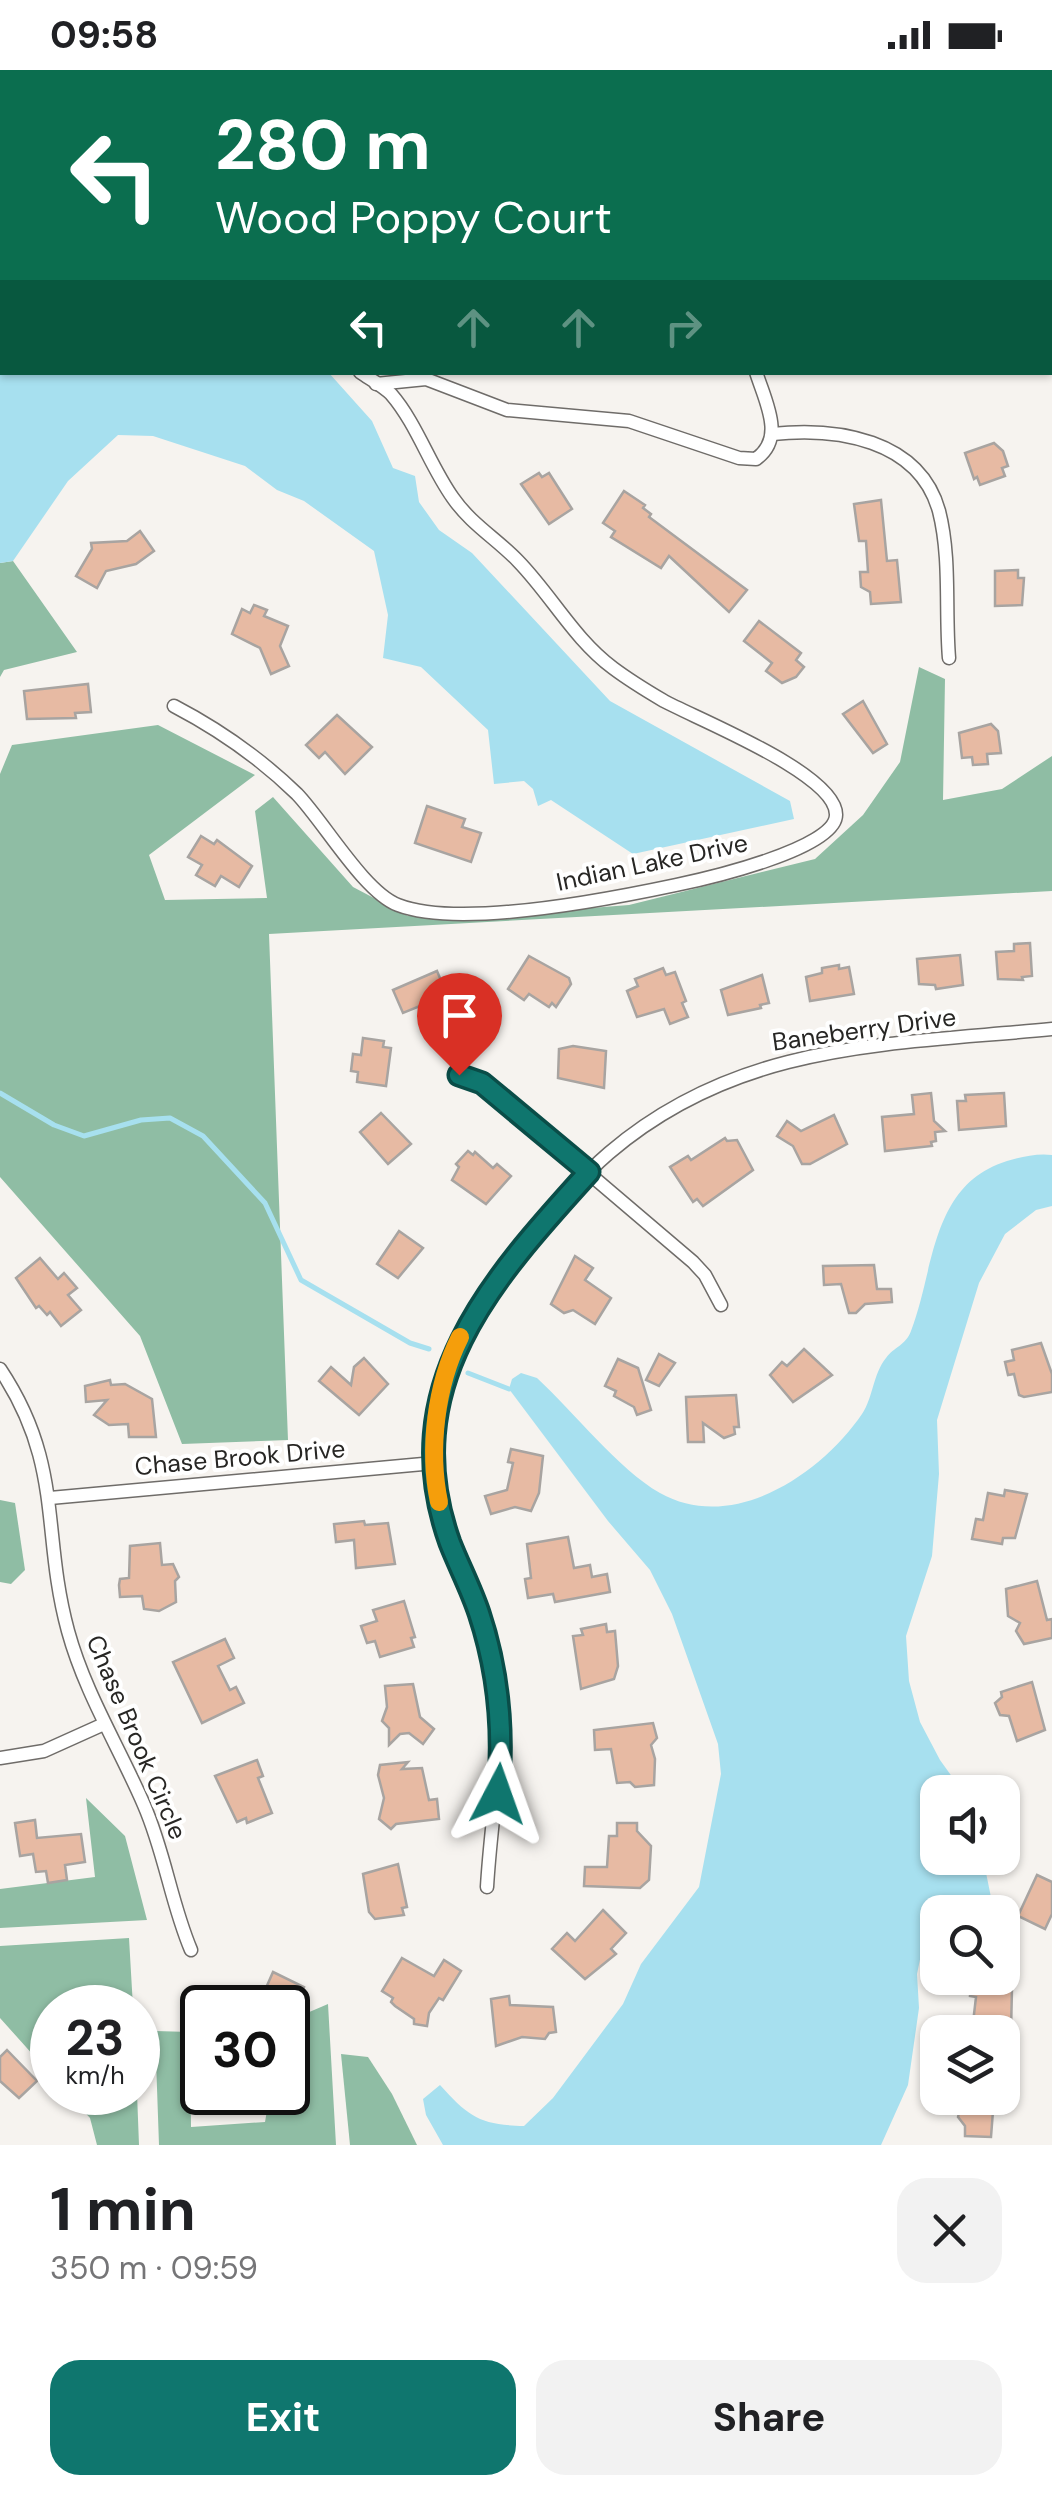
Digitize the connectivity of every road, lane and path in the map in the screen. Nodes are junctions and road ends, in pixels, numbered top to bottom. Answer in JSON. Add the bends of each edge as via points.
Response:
{"nodes":[{"id":1,"x":364,"y":375,"type":"edge"},
{"id":2,"x":757,"y":375,"type":"edge"},
{"id":3,"x":376,"y":384,"type":"junction"},
{"id":4,"x":772,"y":434,"type":"junction"},
{"id":5,"x":949,"y":658,"type":"dead end"},
{"id":6,"x":174,"y":706,"type":"dead end"},
{"id":7,"x":1052,"y":1029,"type":"edge"},
{"id":8,"x":459,"y":1075,"type":"dead end"},
{"id":9,"x":589,"y":1172,"type":"junction"},
{"id":10,"x":721,"y":1306,"type":"dead end"},
{"id":11,"x":0,"y":1370,"type":"edge"},
{"id":12,"x":434,"y":1463,"type":"junction"},
{"id":13,"x":50,"y":1498,"type":"junction"},
{"id":14,"x":104,"y":1724,"type":"junction"},
{"id":15,"x":0,"y":1758,"type":"edge"},
{"id":16,"x":487,"y":1887,"type":"dead end"},
{"id":17,"x":191,"y":1950,"type":"dead end"}],
"edges":[{"from":1,"to":3,"type":"street","name":"Indian Lake Drive"},
{"from":2,"to":4,"type":"street"},
{"from":3,"to":4,"type":"street","via":[[426,379],[507,410],[650,425],[739,458],[760,456]]},
{"from":3,"to":6,"type":"street","name":"Indian Lake Drive","via":[[397,403],[462,511],[515,557],[585,643],[662,700],[737,734],[817,787],[835,806],[832,828],[724,874],[663,888],[514,911],[412,909],[391,902],[360,872],[283,782]]},
{"from":4,"to":5,"type":"street","via":[[846,432],[882,446],[923,480],[945,547]]},
{"from":7,"to":9,"type":"street","name":"Baneberry Drive","via":[[859,1048],[766,1065],[659,1116]]},
{"from":8,"to":9,"type":"street","via":[[482,1083]]},
{"from":9,"to":10,"type":"street","via":[[693,1262]]},
{"from":9,"to":12,"type":"street","name":"Baneberry Drive","via":[[464,1330],[443,1389]]},
{"from":11,"to":13,"type":"street","name":"Chase Brook Circle","via":[[30,1420]]},
{"from":12,"to":13,"type":"street","name":"Chase Brook Drive"},
{"from":12,"to":16,"type":"street","name":"Baneberry Drive","via":[[440,1509],[483,1625],[498,1696],[501,1761]]},
{"from":13,"to":14,"type":"street","name":"Chase Brook Circle","via":[[62,1610]]},
{"from":14,"to":15,"type":"street","via":[[44,1751]]},
{"from":14,"to":17,"type":"street","name":"Chase Brook Circle","via":[[156,1836]]}]}
